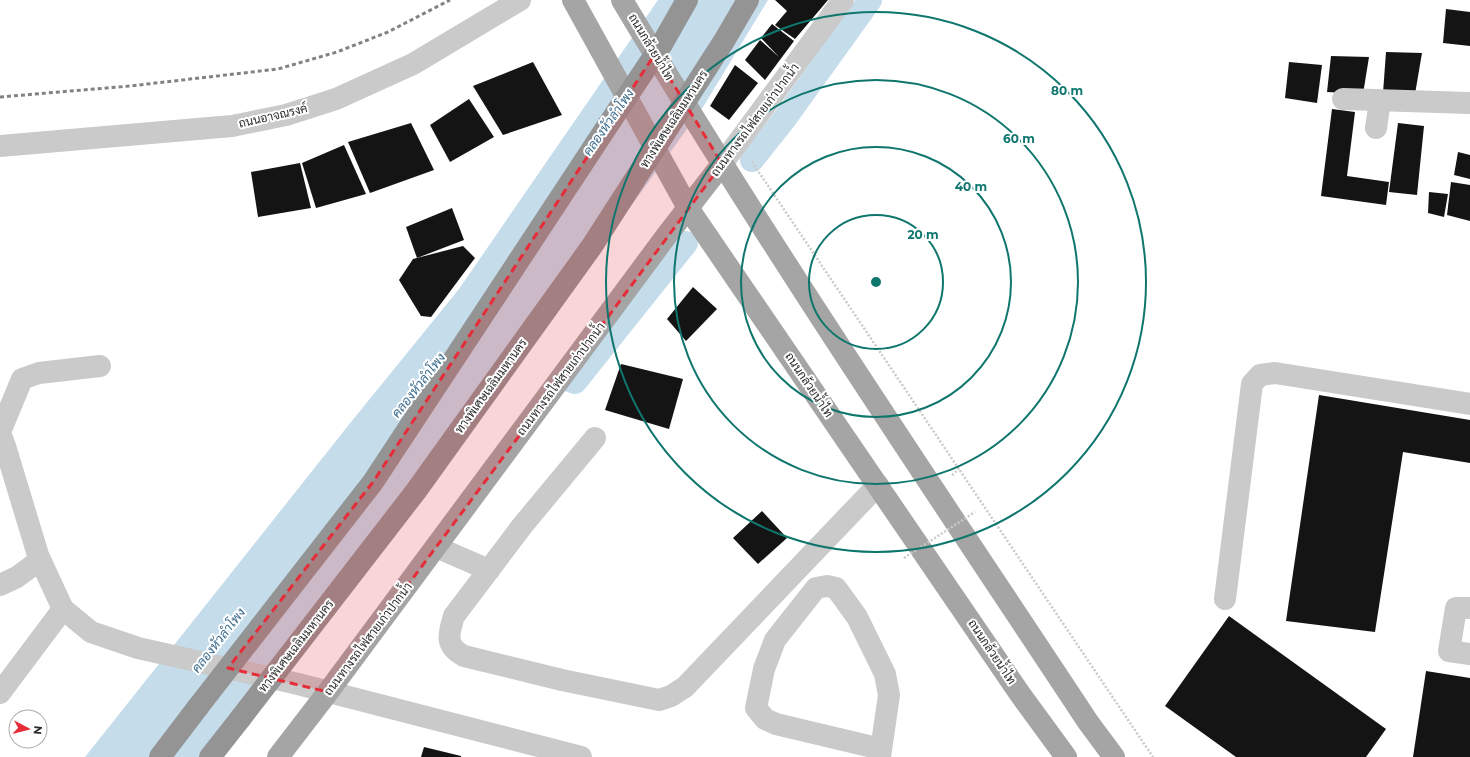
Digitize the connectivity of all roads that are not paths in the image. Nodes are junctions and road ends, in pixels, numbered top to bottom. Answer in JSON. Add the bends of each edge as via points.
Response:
{"nodes":[{"id":1,"x":520,"y":0,"type":"edge"},
{"id":2,"x":622,"y":0,"type":"edge"},
{"id":3,"x":687,"y":0,"type":"edge"},
{"id":4,"x":748,"y":0,"type":"edge"},
{"id":5,"x":843,"y":0,"type":"edge"},
{"id":6,"x":575,"y":3,"type":"edge"},
{"id":7,"x":1343,"y":99,"type":"dead end"},
{"id":8,"x":1380,"y":101,"type":"junction"},
{"id":9,"x":1470,"y":103,"type":"edge"},
{"id":10,"x":1376,"y":128,"type":"dead end"},
{"id":11,"x":0,"y":146,"type":"edge"},
{"id":12,"x":722,"y":164,"type":"junction"},
{"id":13,"x":688,"y":208,"type":"junction"},
{"id":14,"x":100,"y":366,"type":"dead end"},
{"id":15,"x":1470,"y":404,"type":"edge"},
{"id":16,"x":0,"y":433,"type":"edge"},
{"id":17,"x":595,"y":438,"type":"dead end"},
{"id":18,"x":878,"y":485,"type":"junction"},
{"id":19,"x":436,"y":547,"type":"junction"},
{"id":20,"x":40,"y":560,"type":"junction"},
{"id":21,"x":489,"y":570,"type":"junction"},
{"id":22,"x":0,"y":585,"type":"edge"},
{"id":23,"x":1225,"y":598,"type":"dead end"},
{"id":24,"x":1470,"y":608,"type":"edge"},
{"id":25,"x":63,"y":609,"type":"junction"},
{"id":26,"x":1470,"y":654,"type":"edge"},
{"id":27,"x":328,"y":692,"type":"junction"},
{"id":28,"x":0,"y":693,"type":"edge"},
{"id":29,"x":880,"y":753,"type":"edge"},
{"id":30,"x":160,"y":757,"type":"edge"},
{"id":31,"x":210,"y":757,"type":"edge"},
{"id":32,"x":278,"y":757,"type":"edge"},
{"id":33,"x":580,"y":757,"type":"edge"},
{"id":34,"x":1066,"y":757,"type":"edge"},
{"id":35,"x":1114,"y":757,"type":"edge"}],
"edges":[{"from":1,"to":11,"type":"street","name":"ถนนอาจณรงค์","via":[[413,64],[336,100],[286,115],[232,126]]},
{"from":2,"to":12,"type":"main road","name":"ถนนกล้วยน้ำไท"},
{"from":3,"to":30,"type":"highway","bridge":true,"via":[[662,44],[373,482]]},
{"from":4,"to":31,"type":"highway","name":"ทางพิเศษเฉลิมมหานคร","bridge":true,"via":[[592,246],[416,491]]},
{"from":5,"to":12,"type":"street","name":"ถนนทางรถไฟสายเก่าปากน้ำ"},
{"from":6,"to":13,"type":"main road","name":"ถนนกล้วยน้ำไท"},
{"from":7,"to":8,"type":"street"},
{"from":8,"to":9,"type":"street"},
{"from":8,"to":10,"type":"street"},
{"from":12,"to":13,"type":"main road","name":"ถนนทางรถไฟสายเก่าปากน้ำ"},
{"from":12,"to":35,"type":"main road","name":"ถนนกล้วยน้ำไท","via":[[1083,715]]},
{"from":13,"to":18,"type":"main road","name":"ถนนกล้วยน้ำไท"},
{"from":13,"to":19,"type":"main road","name":"ถนนทางรถไฟสายเก่าปากน้ำ"},
{"from":14,"to":16,"type":"street","via":[[39,373],[22,379]]},
{"from":15,"to":23,"type":"street","via":[[1275,373],[1260,375],[1252,384]]},
{"from":16,"to":20,"type":"street"},
{"from":17,"to":21,"type":"street"},
{"from":18,"to":21,"type":"street","via":[[685,687],[672,696],[659,700],[547,676],[456,652],[450,643],[449,630],[454,616]]},
{"from":18,"to":34,"type":"main road","name":"ถนนกล้วยน้ำไท","via":[[1020,694]]},
{"from":19,"to":21,"type":"street"},
{"from":19,"to":27,"type":"main road","name":"ถนนทางรถไฟสายเก่าปากน้ำ"},
{"from":20,"to":22,"type":"street","via":[[17,577]]},
{"from":20,"to":25,"type":"street"},
{"from":24,"to":26,"type":"street","via":[[1456,608],[1449,651]]},
{"from":25,"to":27,"type":"street","bridge":true,"via":[[91,632],[138,648]]},
{"from":25,"to":28,"type":"street"},
{"from":27,"to":32,"type":"main road","name":"ถนนทางรถไฟสายเก่าปากน้ำ"},
{"from":27,"to":33,"type":"street"},
{"from":29,"to":29,"type":"street","via":[[889,695],[886,674],[857,617],[836,588],[816,588],[775,640],[764,669],[756,708],[765,719],[776,724]]}]}
